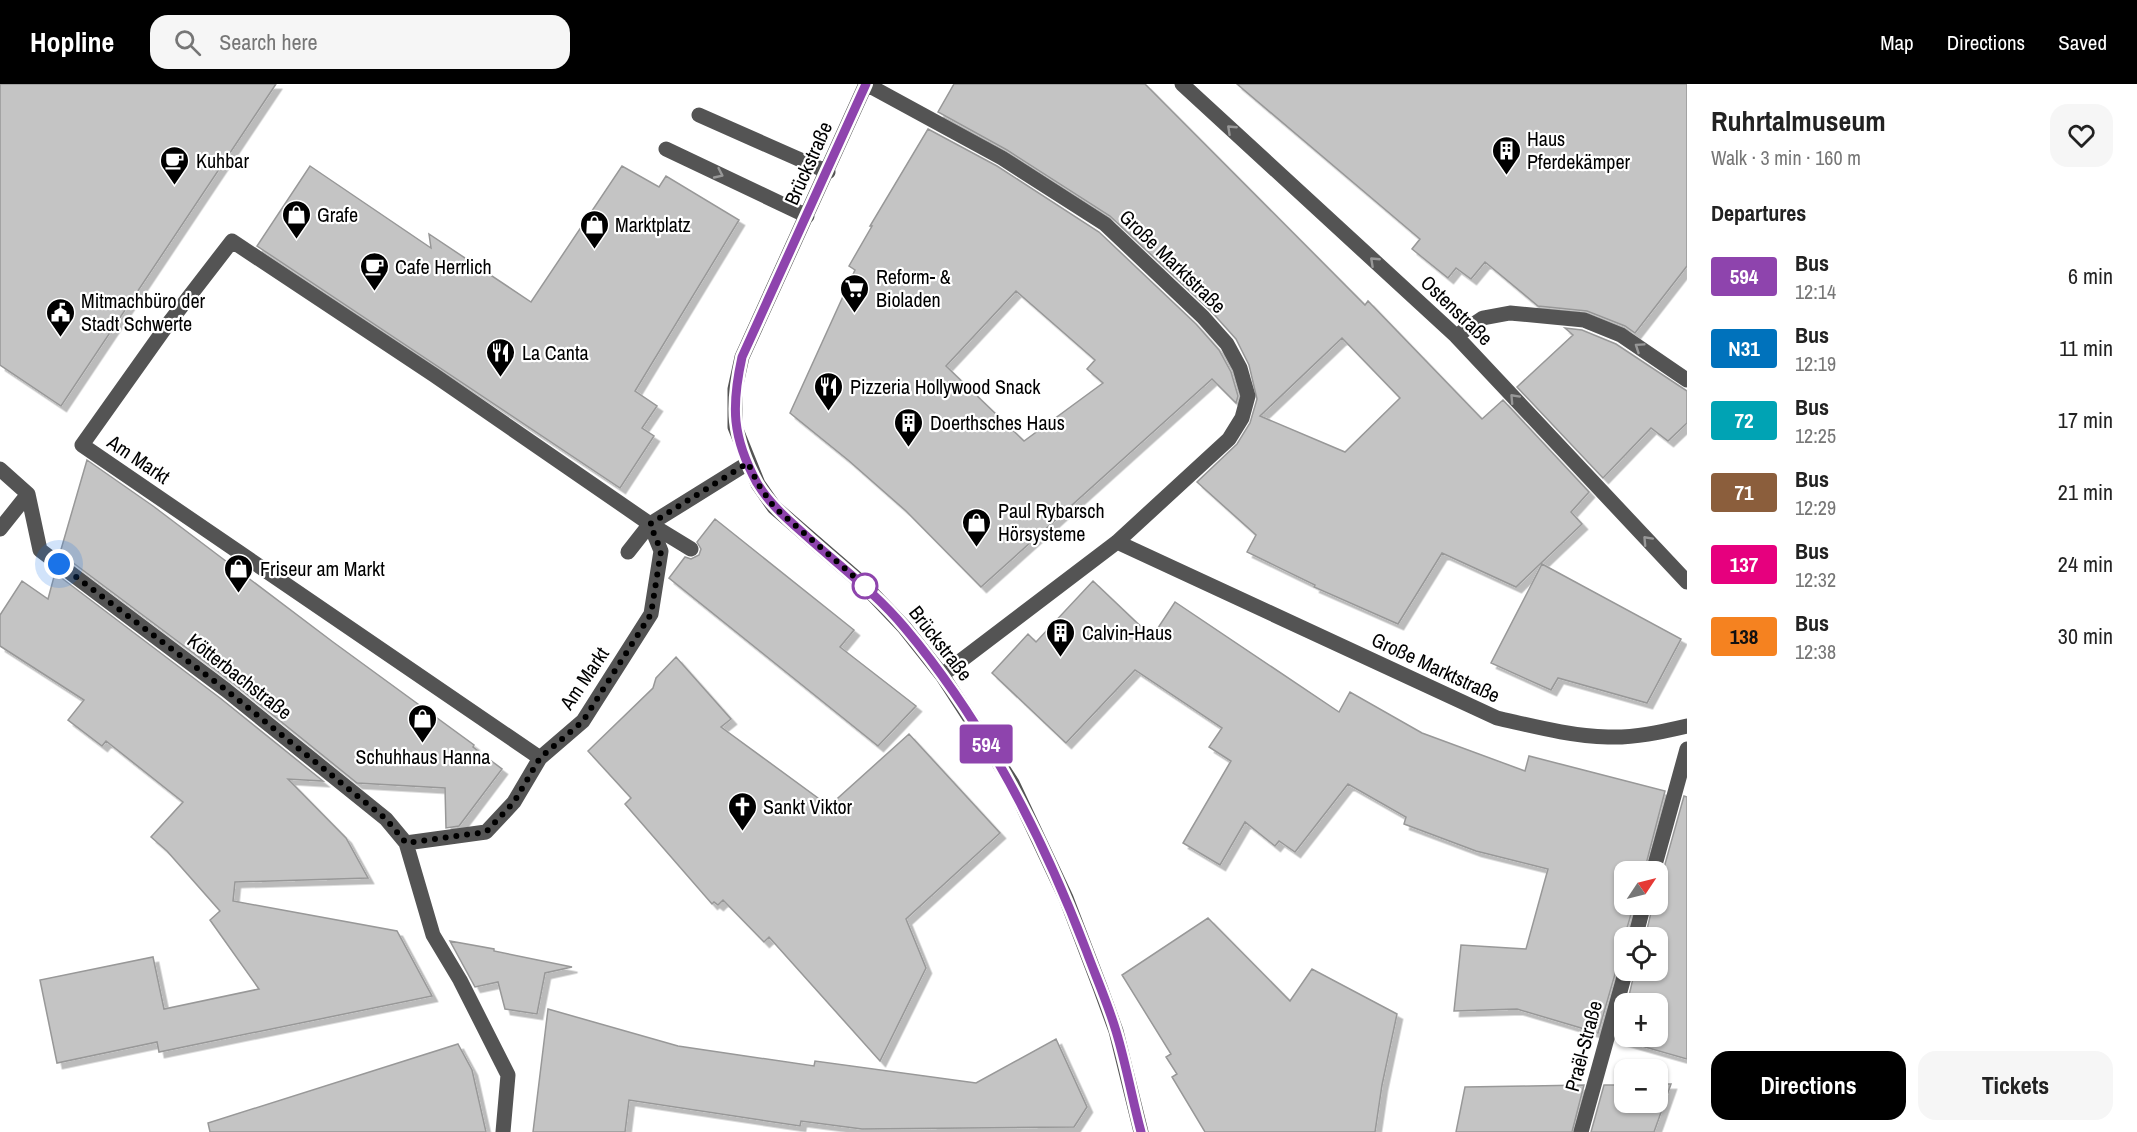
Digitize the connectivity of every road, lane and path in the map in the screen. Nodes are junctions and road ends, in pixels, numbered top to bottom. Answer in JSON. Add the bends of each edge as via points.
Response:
{"nodes":[{"id":1,"x":866,"y":84,"type":"edge"},
{"id":2,"x":1182,"y":84,"type":"edge"},
{"id":3,"x":699,"y":115,"type":"dead end"},
{"id":4,"x":666,"y":149,"type":"dead end"},
{"id":5,"x":828,"y":172,"type":"junction"},
{"id":6,"x":807,"y":216,"type":"junction"},
{"id":7,"x":1456,"y":336,"type":"junction"},
{"id":8,"x":1686,"y":376,"type":"edge"},
{"id":9,"x":748,"y":463,"type":"junction"},
{"id":10,"x":0,"y":469,"type":"edge"},
{"id":11,"x":28,"y":494,"type":"junction"},
{"id":12,"x":650,"y":524,"type":"junction"},
{"id":13,"x":0,"y":529,"type":"edge"},
{"id":14,"x":1117,"y":542,"type":"junction"},
{"id":15,"x":691,"y":549,"type":"dead end"},
{"id":16,"x":628,"y":552,"type":"dead end"},
{"id":17,"x":1687,"y":582,"type":"edge"},
{"id":18,"x":942,"y":675,"type":"junction"},
{"id":19,"x":1687,"y":726,"type":"edge"},
{"id":20,"x":1687,"y":749,"type":"edge"},
{"id":21,"x":540,"y":758,"type":"junction"},
{"id":22,"x":406,"y":843,"type":"junction"},
{"id":23,"x":1656,"y":861,"type":"edge"},
{"id":24,"x":1623,"y":981,"type":"edge"},
{"id":25,"x":503,"y":1132,"type":"edge"},
{"id":26,"x":1141,"y":1132,"type":"edge"},
{"id":27,"x":1581,"y":1132,"type":"edge"}],
"edges":[{"from":1,"to":5,"type":"street","name":"Brückstraße"},
{"from":1,"to":14,"type":"street","name":"Große Marktstraße","via":[[1002,158],[1105,224],[1227,344],[1240,368],[1248,396],[1242,418],[1229,440]]},
{"from":7,"to":2,"type":"street","name":"Ostenstraße","one_way":true},
{"from":3,"to":5,"type":"street"},
{"from":4,"to":6,"type":"street","one_way":true},
{"from":5,"to":6,"type":"street","name":"Brückstraße"},
{"from":6,"to":9,"type":"street","name":"Brückstraße","via":[[742,357],[735,389],[735,427]]},
{"from":8,"to":7,"type":"street","one_way":true,"via":[[1621,335],[1584,320],[1510,313],[1483,318]]},
{"from":17,"to":7,"type":"street","name":"Ostenstraße","one_way":true},
{"from":9,"to":12,"type":"street"},
{"from":9,"to":18,"type":"street","name":"Brückstraße","via":[[774,507],[864,585]]},
{"from":10,"to":11,"type":"street"},
{"from":11,"to":13,"type":"street"},
{"from":11,"to":22,"type":"street","name":"Kötterbachstraße","via":[[40,550],[226,690],[386,819]]},
{"from":12,"to":15,"type":"street","name":"Am Markt"},
{"from":12,"to":16,"type":"street"},
{"from":12,"to":21,"type":"street","name":"Am Markt","via":[[661,551],[651,614],[583,721]]},
{"from":12,"to":21,"type":"street","name":"Am Markt","via":[[232,241],[82,445]]},
{"from":14,"to":18,"type":"street","name":"Große Marktstraße"},
{"from":14,"to":19,"type":"street","name":"Große Marktstraße","via":[[1497,718],[1608,737]]},
{"from":18,"to":26,"type":"street","name":"Brückstraße","via":[[1012,783],[1066,898],[1116,1031]]},
{"from":20,"to":23,"type":"street"},
{"from":21,"to":22,"type":"street","via":[[514,802],[486,832]]},
{"from":22,"to":25,"type":"street","name":"Kötterbachstraße","via":[[433,935],[508,1075]]},
{"from":24,"to":27,"type":"street","name":"Praël-Straße"}]}
